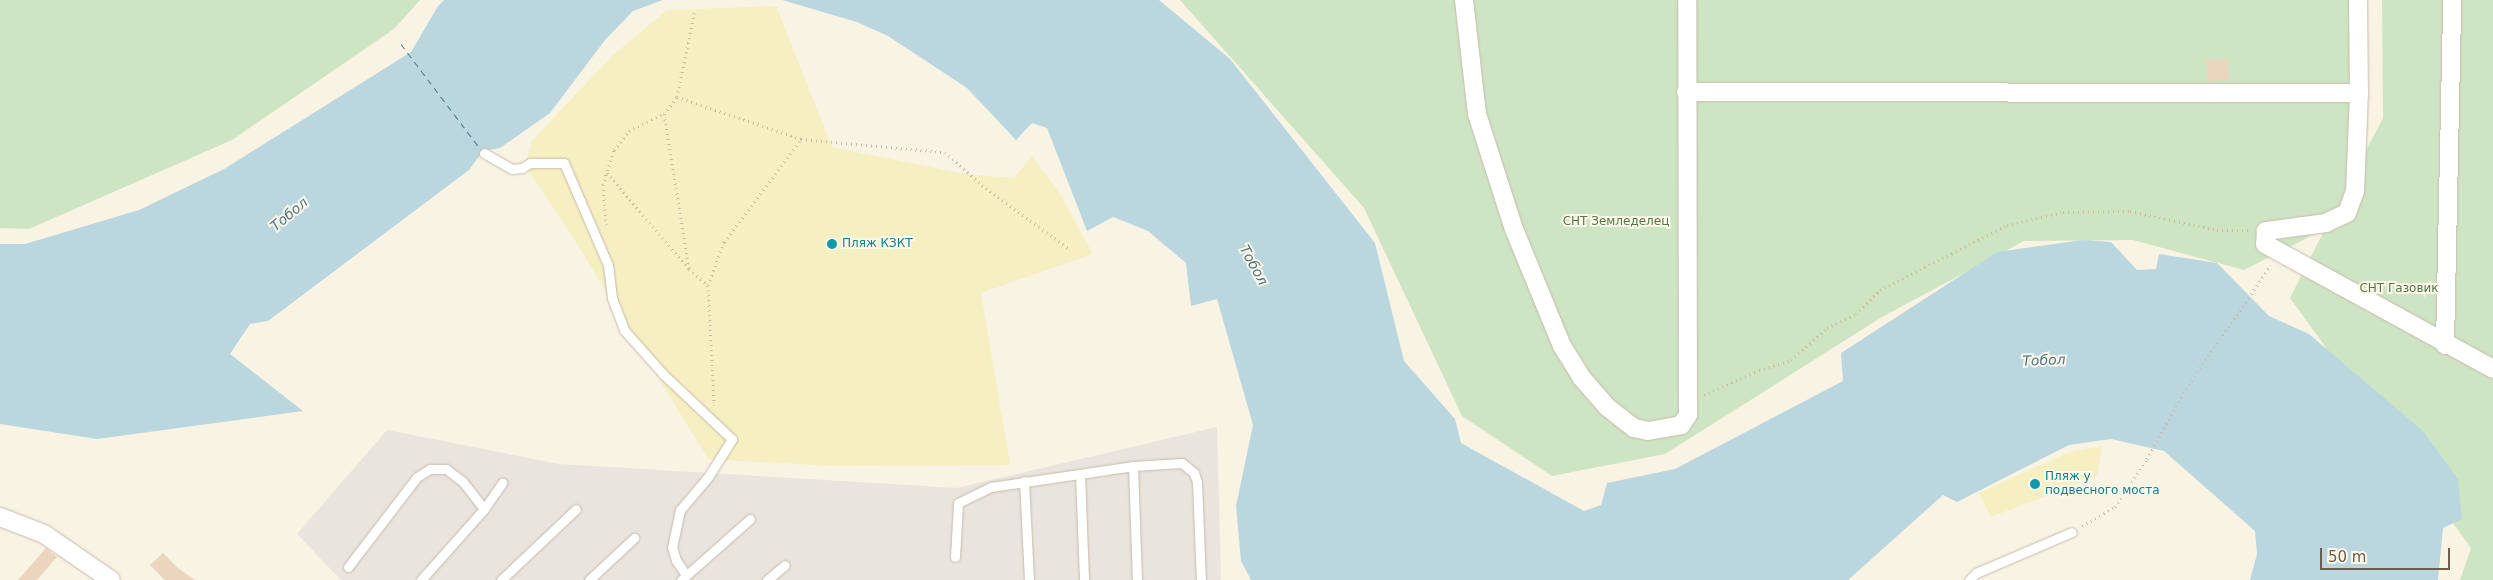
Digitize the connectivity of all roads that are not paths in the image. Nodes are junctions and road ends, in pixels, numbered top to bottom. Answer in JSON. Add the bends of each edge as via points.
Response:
{"nodes":[{"id":1,"x":1464,"y":0,"type":"edge"},
{"id":2,"x":1687,"y":0,"type":"edge"},
{"id":3,"x":2358,"y":0,"type":"edge"},
{"id":4,"x":2452,"y":0,"type":"edge"},
{"id":5,"x":1686,"y":92,"type":"junction"},
{"id":6,"x":2359,"y":93,"type":"junction"},
{"id":7,"x":484,"y":153,"type":"dead end"},
{"id":8,"x":2445,"y":345,"type":"junction"},
{"id":9,"x":2493,"y":369,"type":"edge"},
{"id":10,"x":1132,"y":466,"type":"junction"},
{"id":11,"x":1080,"y":475,"type":"junction"},
{"id":12,"x":1024,"y":481,"type":"junction"},
{"id":13,"x":502,"y":483,"type":"dead end"},
{"id":14,"x":484,"y":509,"type":"junction"},
{"id":15,"x":576,"y":509,"type":"dead end"},
{"id":16,"x":0,"y":517,"type":"edge"},
{"id":17,"x":750,"y":519,"type":"dead end"},
{"id":18,"x":2072,"y":532,"type":"road end"},
{"id":19,"x":634,"y":538,"type":"dead end"},
{"id":20,"x":955,"y":557,"type":"dead end"},
{"id":21,"x":785,"y":565,"type":"dead end"},
{"id":22,"x":348,"y":567,"type":"dead end"},
{"id":23,"x":684,"y":577,"type":"edge"},
{"id":24,"x":111,"y":580,"type":"edge"},
{"id":25,"x":422,"y":580,"type":"edge"},
{"id":26,"x":501,"y":580,"type":"edge"},
{"id":27,"x":589,"y":580,"type":"edge"},
{"id":28,"x":767,"y":580,"type":"edge"},
{"id":29,"x":1029,"y":580,"type":"edge"},
{"id":30,"x":1084,"y":580,"type":"edge"},
{"id":31,"x":1137,"y":580,"type":"edge"},
{"id":32,"x":1201,"y":580,"type":"edge"},
{"id":33,"x":1969,"y":580,"type":"edge"}],
"edges":[{"from":1,"to":5,"type":"street","via":[[1476,114],[1514,229],[1562,346],[1581,377],[1607,407],[1634,428],[1663,430],[1681,425],[1688,415]]},
{"from":2,"to":5,"type":"street"},
{"from":3,"to":6,"type":"street"},
{"from":4,"to":8,"type":"street"},
{"from":5,"to":6,"type":"street"},
{"from":6,"to":8,"type":"street","via":[[2355,191],[2347,213],[2326,223],[2266,231],[2266,244],[2334,279]]},
{"from":7,"to":23,"type":"lane","via":[[512,169],[530,163],[564,163],[608,265],[612,298],[624,330],[663,374],[732,439],[708,477],[680,510],[672,547]]},
{"from":8,"to":9,"type":"street"},
{"from":10,"to":11,"type":"lane"},
{"from":10,"to":31,"type":"lane"},
{"from":10,"to":32,"type":"lane","via":[[1182,463],[1194,473]]},
{"from":11,"to":12,"type":"lane"},
{"from":11,"to":30,"type":"lane"},
{"from":12,"to":20,"type":"lane","via":[[991,487],[958,503]]},
{"from":12,"to":29,"type":"lane"},
{"from":13,"to":14,"type":"lane"},
{"from":14,"to":22,"type":"lane","via":[[464,482],[446,469],[430,469],[417,476]]},
{"from":14,"to":25,"type":"lane"},
{"from":15,"to":26,"type":"lane"},
{"from":16,"to":24,"type":"street","via":[[44,534]]},
{"from":17,"to":23,"type":"lane"},
{"from":18,"to":33,"type":"lane","via":[[1976,573]]},
{"from":19,"to":27,"type":"lane"},
{"from":21,"to":28,"type":"lane"}]}
